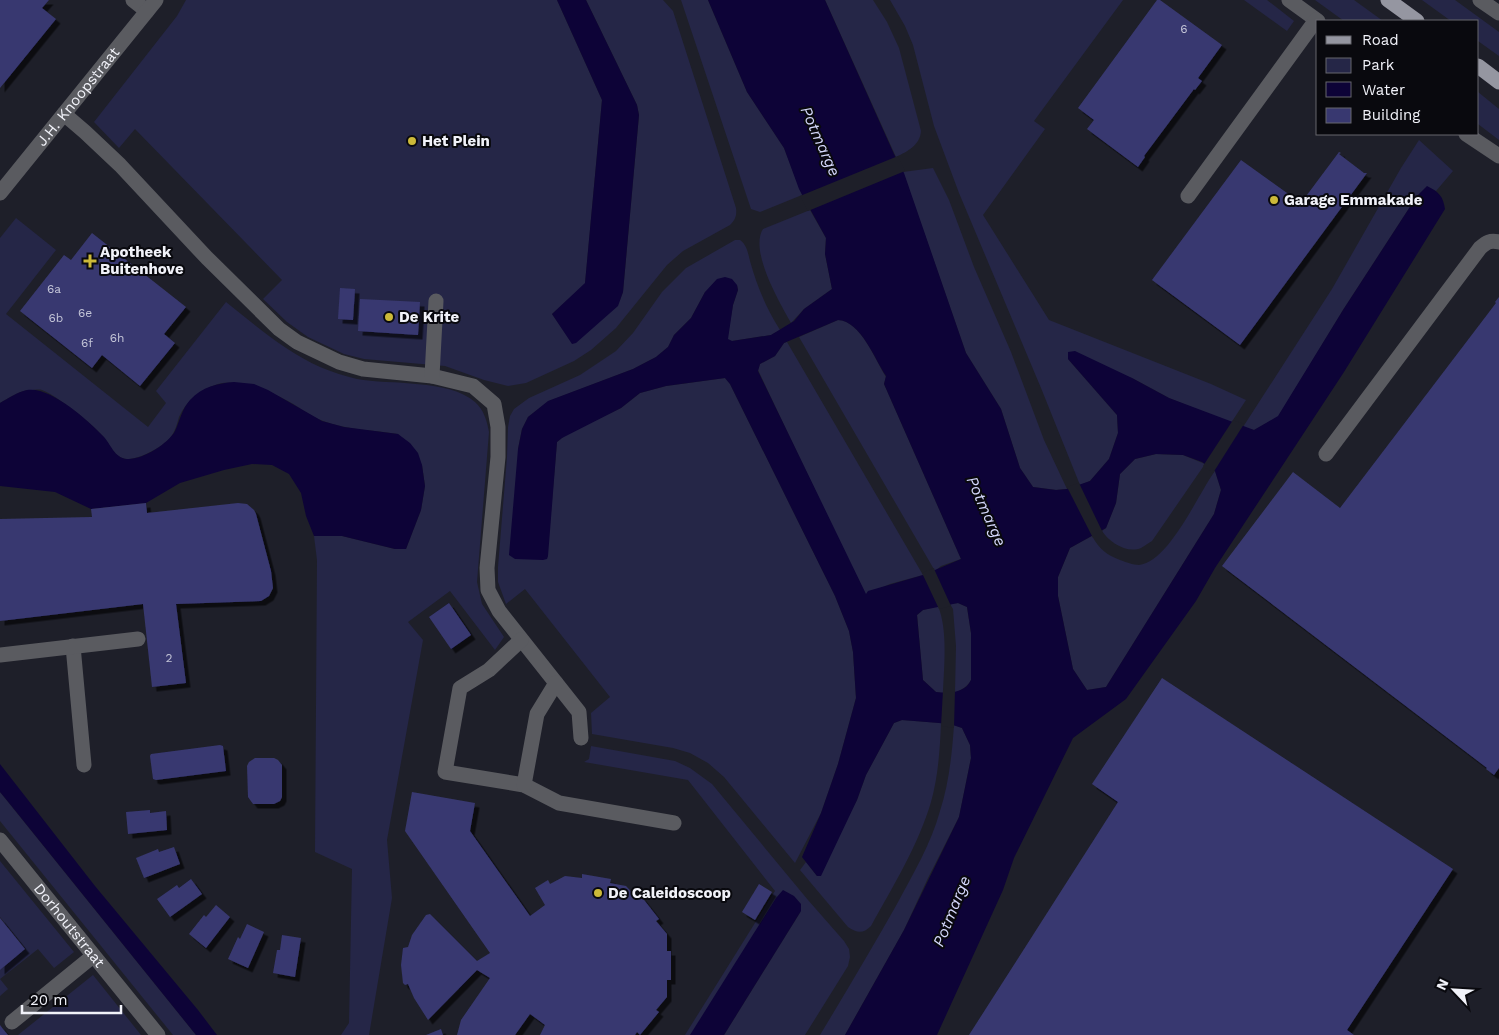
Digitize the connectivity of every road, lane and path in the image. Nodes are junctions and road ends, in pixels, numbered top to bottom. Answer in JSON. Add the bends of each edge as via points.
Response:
{"nodes":[{"id":1,"x":133,"y":0,"type":"edge"},
{"id":2,"x":1289,"y":0,"type":"edge"},
{"id":3,"x":1388,"y":0,"type":"edge"},
{"id":4,"x":1480,"y":0,"type":"edge"},
{"id":5,"x":152,"y":6,"type":"edge"},
{"id":6,"x":1499,"y":13,"type":"edge"},
{"id":7,"x":1317,"y":20,"type":"edge"},
{"id":8,"x":1416,"y":20,"type":"edge"},
{"id":9,"x":1316,"y":21,"type":"edge"},
{"id":10,"x":1479,"y":67,"type":"edge"},
{"id":11,"x":1499,"y":82,"type":"edge"},
{"id":12,"x":64,"y":114,"type":"junction"},
{"id":13,"x":1468,"y":135,"type":"edge"},
{"id":14,"x":1499,"y":156,"type":"edge"},
{"id":15,"x":0,"y":193,"type":"edge"},
{"id":16,"x":1188,"y":196,"type":"dead end"},
{"id":17,"x":1499,"y":242,"type":"edge"},
{"id":18,"x":436,"y":301,"type":"dead end"},
{"id":19,"x":432,"y":376,"type":"junction"},
{"id":20,"x":1326,"y":454,"type":"dead end"},
{"id":21,"x":138,"y":639,"type":"dead end"},
{"id":22,"x":522,"y":640,"type":"junction"},
{"id":23,"x":73,"y":646,"type":"junction"},
{"id":24,"x":0,"y":655,"type":"edge"},
{"id":25,"x":556,"y":683,"type":"junction"},
{"id":26,"x":580,"y":738,"type":"dead end"},
{"id":27,"x":84,"y":765,"type":"dead end"},
{"id":28,"x":524,"y":785,"type":"junction"},
{"id":29,"x":674,"y":823,"type":"dead end"},
{"id":30,"x":0,"y":840,"type":"edge"},
{"id":31,"x":93,"y":956,"type":"junction"},
{"id":32,"x":12,"y":1022,"type":"dead end"},
{"id":33,"x":158,"y":1035,"type":"edge"}],
"edges":[{"from":1,"to":5,"type":"street"},
{"from":2,"to":7,"type":"street"},
{"from":3,"to":8,"type":"main road"},
{"from":4,"to":6,"type":"street"},
{"from":5,"to":12,"type":"street","name":"J.H. Knoopstraat"},
{"from":9,"to":16,"type":"street"},
{"from":10,"to":11,"type":"main road"},
{"from":12,"to":15,"type":"street","name":"J.H. Knoopstraat"},
{"from":12,"to":19,"type":"street","via":[[120,165],[272,323],[297,342],[363,369]]},
{"from":13,"to":14,"type":"street"},
{"from":17,"to":20,"type":"street","via":[[1486,242],[1480,248]]},
{"from":18,"to":19,"type":"street"},
{"from":19,"to":22,"type":"street","via":[[473,386],[494,404],[498,457],[487,568],[488,590],[499,611]]},
{"from":21,"to":23,"type":"street"},
{"from":22,"to":25,"type":"street"},
{"from":22,"to":28,"type":"street","via":[[489,670],[460,688],[445,772]]},
{"from":23,"to":24,"type":"street"},
{"from":23,"to":27,"type":"street"},
{"from":25,"to":26,"type":"street","via":[[579,712]]},
{"from":25,"to":28,"type":"street","via":[[537,714]]},
{"from":28,"to":29,"type":"street","via":[[559,803]]},
{"from":30,"to":31,"type":"street","name":"Dorhoutstraat"},
{"from":31,"to":32,"type":"street"},
{"from":31,"to":33,"type":"street","name":"Dorhoutstraat"}]}
